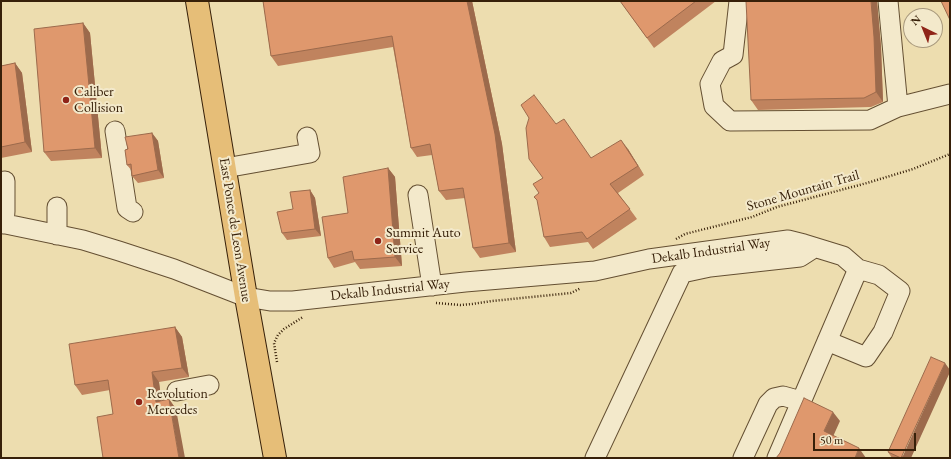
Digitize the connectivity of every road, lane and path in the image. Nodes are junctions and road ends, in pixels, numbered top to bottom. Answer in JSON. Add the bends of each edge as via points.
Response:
{"nodes":[{"id":1,"x":197,"y":1,"type":"edge"},
{"id":2,"x":739,"y":1,"type":"edge"},
{"id":3,"x":888,"y":1,"type":"edge"},
{"id":4,"x":950,"y":94,"type":"edge"},
{"id":5,"x":898,"y":106,"type":"junction"},
{"id":6,"x":115,"y":131,"type":"dead end"},
{"id":7,"x":307,"y":137,"type":"dead end"},
{"id":8,"x":950,"y":154,"type":"edge"},
{"id":9,"x":225,"y":168,"type":"junction"},
{"id":10,"x":5,"y":181,"type":"dead end"},
{"id":11,"x":418,"y":195,"type":"dead end"},
{"id":12,"x":57,"y":207,"type":"dead end"},
{"id":13,"x":133,"y":212,"type":"dead end"},
{"id":14,"x":2,"y":224,"type":"edge"},
{"id":15,"x":57,"y":235,"type":"junction"},
{"id":16,"x":672,"y":242,"type":"dead end"},
{"id":17,"x":814,"y":248,"type":"junction"},
{"id":18,"x":858,"y":269,"type":"junction"},
{"id":19,"x":595,"y":271,"type":"junction"},
{"id":20,"x":433,"y":294,"type":"junction"},
{"id":21,"x":246,"y":297,"type":"junction"},
{"id":22,"x":304,"y":316,"type":"dead end"},
{"id":23,"x":827,"y":341,"type":"junction"},
{"id":24,"x":278,"y":365,"type":"dead end"},
{"id":25,"x":208,"y":385,"type":"dead end"},
{"id":26,"x":177,"y":391,"type":"dead end"},
{"id":27,"x":801,"y":402,"type":"junction"},
{"id":28,"x":275,"y":458,"type":"edge"},
{"id":29,"x":595,"y":458,"type":"edge"},
{"id":30,"x":742,"y":458,"type":"edge"},
{"id":31,"x":777,"y":458,"type":"edge"}],
"edges":[{"from":1,"to":9,"type":"main road","name":"East Ponce de Leon Avenue"},
{"from":2,"to":5,"type":"street","via":[[733,55],[722,61],[710,84],[714,106],[730,120],[870,120]]},
{"from":3,"to":5,"type":"street"},
{"from":4,"to":5,"type":"street"},
{"from":6,"to":13,"type":"street","via":[[127,208]]},
{"from":7,"to":9,"type":"street","via":[[310,153]]},
{"from":8,"to":16,"type":"path","name":"Stone Mountain Trail","via":[[867,183],[685,234]]},
{"from":9,"to":21,"type":"main road","name":"East Ponce de Leon Avenue"},
{"from":10,"to":14,"type":"street","via":[[5,211]]},
{"from":11,"to":20,"type":"street"},
{"from":12,"to":15,"type":"street"},
{"from":14,"to":15,"type":"street","name":"Dekalb Industrial Way"},
{"from":15,"to":21,"type":"street","name":"Dekalb Industrial Way","via":[[134,255]]},
{"from":17,"to":18,"type":"street","via":[[843,256]]},
{"from":17,"to":19,"type":"street","name":"Dekalb Industrial Way","via":[[788,240],[649,259]]},
{"from":17,"to":29,"type":"street","via":[[800,257],[710,267],[682,273]]},
{"from":18,"to":23,"type":"street"},
{"from":18,"to":23,"type":"street","via":[[878,275],[900,291],[882,332],[866,357]]},
{"from":19,"to":20,"type":"street","name":"Dekalb Industrial Way"},
{"from":19,"to":20,"type":"path","via":[[581,288],[571,293],[460,305]]},
{"from":20,"to":21,"type":"street","name":"Dekalb Industrial Way","via":[[293,301]]},
{"from":21,"to":28,"type":"main road","name":"East Ponce de Leon Avenue"},
{"from":22,"to":24,"type":"path","via":[[278,335],[274,343]]},
{"from":23,"to":27,"type":"street"},
{"from":25,"to":26,"type":"street"},
{"from":27,"to":30,"type":"street","via":[[783,396],[774,398],[768,404]]},
{"from":27,"to":31,"type":"street"}]}
